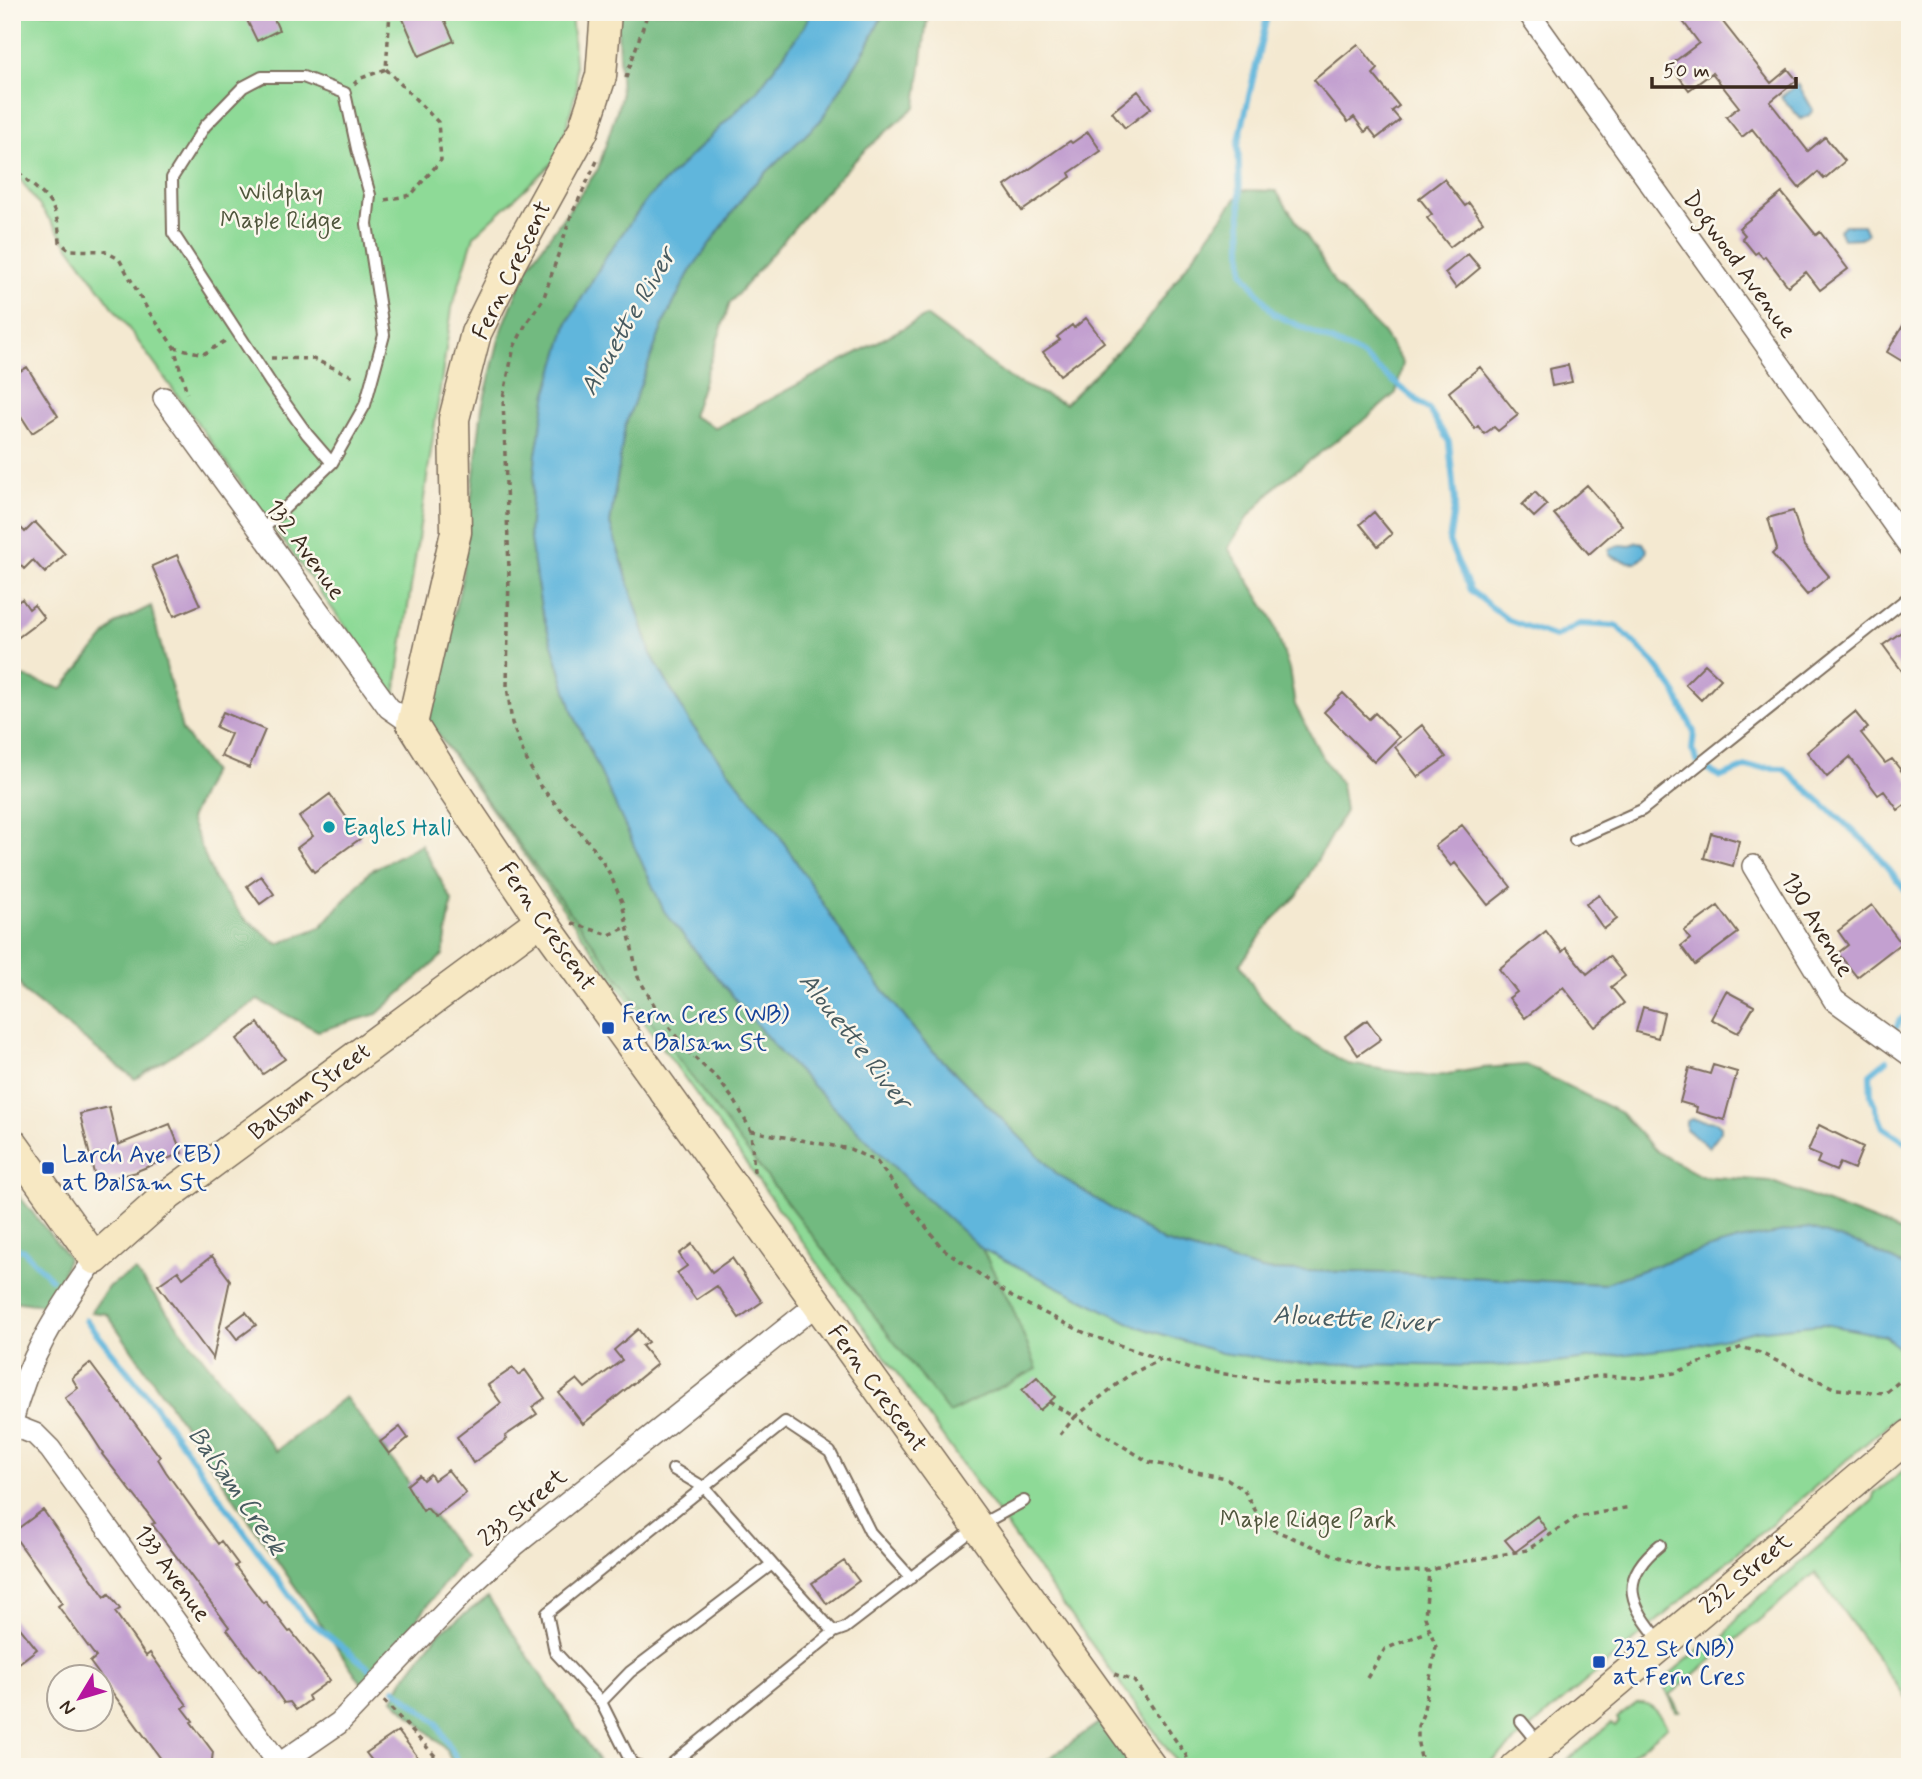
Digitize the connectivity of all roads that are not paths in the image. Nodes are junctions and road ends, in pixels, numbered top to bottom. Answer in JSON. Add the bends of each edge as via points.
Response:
{"nodes":[{"id":1,"x":607,"y":12,"type":"edge"},
{"id":2,"x":1528,"y":12,"type":"edge"},
{"id":3,"x":164,"y":398,"type":"dead end"},
{"id":4,"x":332,"y":463,"type":"junction"},
{"id":5,"x":260,"y":532,"type":"junction"},
{"id":6,"x":1910,"y":547,"type":"edge"},
{"id":7,"x":1910,"y":596,"type":"edge"},
{"id":8,"x":412,"y":724,"type":"junction"},
{"id":9,"x":1575,"y":840,"type":"dead end"},
{"id":10,"x":1753,"y":866,"type":"dead end"},
{"id":11,"x":554,"y":922,"type":"junction"},
{"id":12,"x":1910,"y":1055,"type":"edge"},
{"id":13,"x":12,"y":1143,"type":"edge"},
{"id":14,"x":95,"y":1259,"type":"junction"},
{"id":15,"x":817,"y":1304,"type":"junction"},
{"id":16,"x":12,"y":1423,"type":"edge"},
{"id":17,"x":1910,"y":1434,"type":"edge"},
{"id":18,"x":673,"y":1469,"type":"dead end"},
{"id":19,"x":705,"y":1488,"type":"junction"},
{"id":20,"x":1024,"y":1501,"type":"dead end"},
{"id":21,"x":978,"y":1526,"type":"junction"},
{"id":22,"x":1660,"y":1545,"type":"dead end"},
{"id":23,"x":772,"y":1564,"type":"junction"},
{"id":24,"x":911,"y":1578,"type":"junction"},
{"id":25,"x":834,"y":1632,"type":"junction"},
{"id":26,"x":1662,"y":1644,"type":"junction"},
{"id":27,"x":601,"y":1702,"type":"junction"},
{"id":28,"x":1521,"y":1721,"type":"dead end"},
{"id":29,"x":1541,"y":1745,"type":"junction"},
{"id":30,"x":277,"y":1765,"type":"edge"},
{"id":31,"x":642,"y":1767,"type":"edge"},
{"id":32,"x":668,"y":1767,"type":"edge"},
{"id":33,"x":1151,"y":1767,"type":"edge"},
{"id":34,"x":1516,"y":1767,"type":"edge"}],
"edges":[{"from":1,"to":8,"type":"street","name":"Fern Crescent","via":[[601,76],[583,131],[476,333],[454,419],[456,532]]},
{"from":2,"to":6,"type":"street","name":"Dogwood Avenue"},
{"from":3,"to":5,"type":"street","name":"132 Avenue"},
{"from":4,"to":4,"type":"lane","via":[[365,405],[384,335],[367,224],[370,195],[345,93],[303,77],[262,76],[243,87],[205,126],[172,178],[173,233],[307,434]]},
{"from":4,"to":5,"type":"lane"},
{"from":5,"to":8,"type":"street","name":"132 Avenue","via":[[389,708]]},
{"from":7,"to":9,"type":"lane","via":[[1642,810]]},
{"from":8,"to":11,"type":"street","name":"Fern Crescent","via":[[452,788]]},
{"from":10,"to":12,"type":"street","name":"130 Avenue","via":[[1834,1000]]},
{"from":11,"to":14,"type":"street","name":"Balsam Street","via":[[159,1202]]},
{"from":11,"to":15,"type":"street","name":"Fern Crescent"},
{"from":13,"to":14,"type":"street"},
{"from":14,"to":16,"type":"street","name":"Balsam Street","via":[[41,1341]]},
{"from":15,"to":21,"type":"street","name":"Fern Crescent"},
{"from":15,"to":30,"type":"street","name":"233 Street","via":[[516,1544],[339,1723]]},
{"from":16,"to":30,"type":"street","name":"133 Avenue","via":[[35,1434],[50,1449]]},
{"from":17,"to":26,"type":"street","name":"232 Street"},
{"from":18,"to":19,"type":"lane"},
{"from":19,"to":23,"type":"lane"},
{"from":19,"to":24,"type":"lane","via":[[785,1422],[830,1452],[870,1532]]},
{"from":19,"to":27,"type":"lane","via":[[547,1613],[555,1652]]},
{"from":20,"to":21,"type":"lane"},
{"from":21,"to":24,"type":"lane"},
{"from":21,"to":33,"type":"street","name":"Fern Crescent"},
{"from":22,"to":26,"type":"lane","via":[[1638,1565],[1632,1585],[1639,1615]]},
{"from":23,"to":25,"type":"lane"},
{"from":23,"to":27,"type":"lane","via":[[630,1672]]},
{"from":24,"to":25,"type":"lane"},
{"from":25,"to":32,"type":"lane"},
{"from":26,"to":29,"type":"street","name":"232 Street"},
{"from":27,"to":31,"type":"lane","via":[[632,1764]]},
{"from":28,"to":29,"type":"lane"},
{"from":29,"to":34,"type":"street","name":"232 Street"}]}
